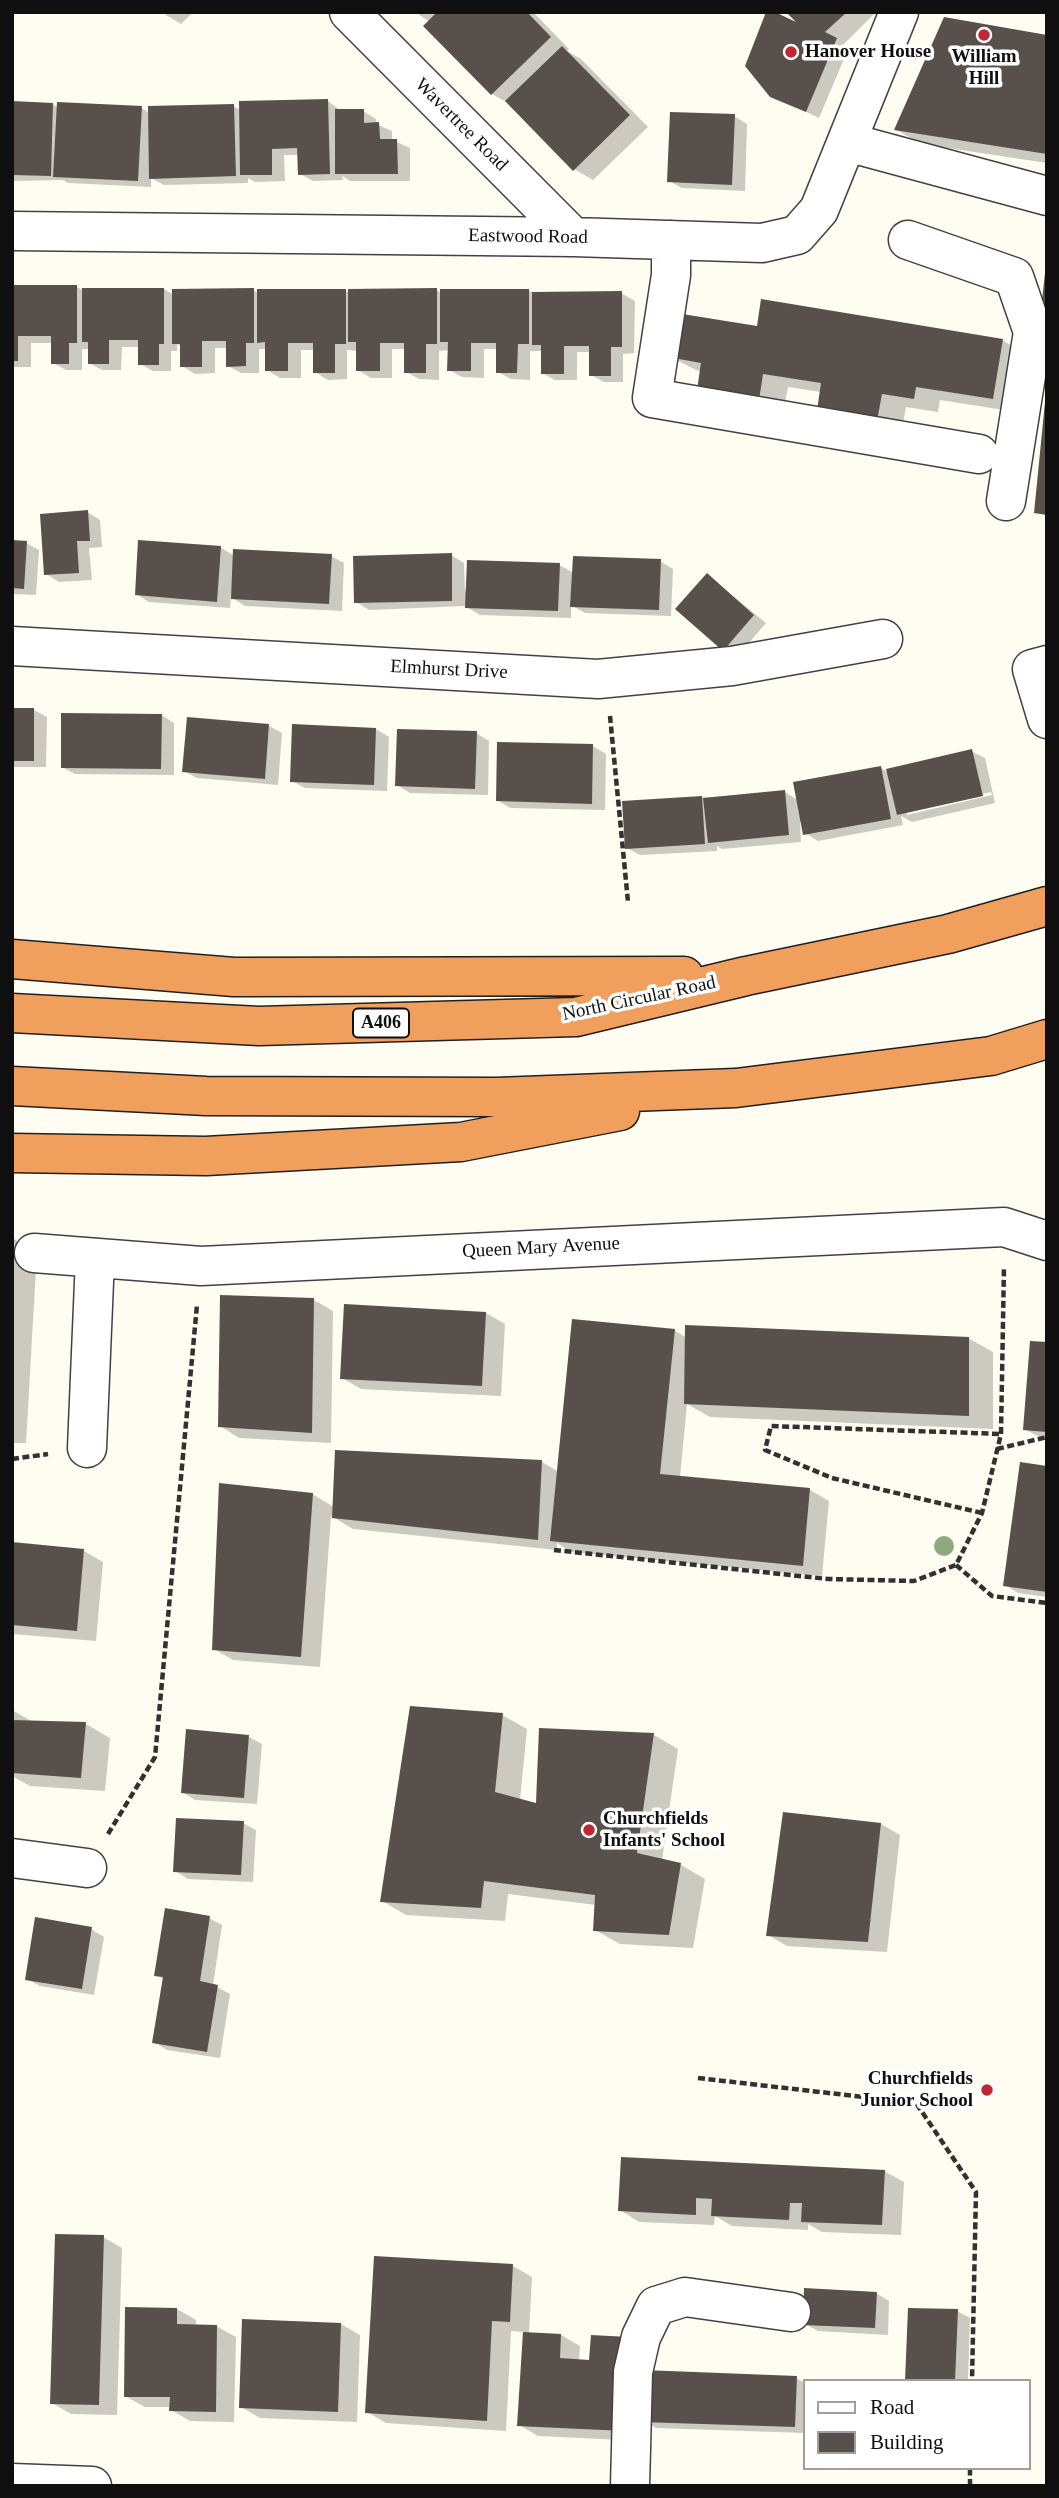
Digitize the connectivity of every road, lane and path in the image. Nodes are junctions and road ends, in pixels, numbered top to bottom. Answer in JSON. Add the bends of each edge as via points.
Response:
{"nodes":[{"id":1,"x":349,"y":12,"type":"edge"},
{"id":2,"x":900,"y":12,"type":"edge"},
{"id":3,"x":847,"y":142,"type":"junction"},
{"id":4,"x":1047,"y":196,"type":"edge"},
{"id":5,"x":12,"y":231,"type":"edge"},
{"id":6,"x":573,"y":237,"type":"junction"},
{"id":7,"x":671,"y":240,"type":"junction"},
{"id":8,"x":908,"y":240,"type":"dead end"},
{"id":9,"x":979,"y":454,"type":"dead end"},
{"id":10,"x":1006,"y":502,"type":"dead end"},
{"id":11,"x":883,"y":639,"type":"dead end"},
{"id":12,"x":12,"y":646,"type":"edge"},
{"id":13,"x":1047,"y":665,"type":"edge"},
{"id":14,"x":598,"y":679,"type":"junction"},
{"id":15,"x":1047,"y":719,"type":"edge"},
{"id":16,"x":628,"y":902,"type":"dead end"},
{"id":17,"x":1047,"y":906,"type":"edge"},
{"id":18,"x":12,"y":958,"type":"edge"},
{"id":19,"x":746,"y":976,"type":"junction"},
{"id":20,"x":12,"y":1013,"type":"edge"},
{"id":21,"x":1047,"y":1039,"type":"edge"},
{"id":22,"x":12,"y":1086,"type":"edge"},
{"id":23,"x":736,"y":1088,"type":"junction"},
{"id":24,"x":12,"y":1153,"type":"edge"},
{"id":25,"x":1004,"y":1227,"type":"junction"},
{"id":26,"x":1047,"y":1241,"type":"edge"},
{"id":27,"x":34,"y":1253,"type":"dead end"},
{"id":28,"x":95,"y":1258,"type":"junction"},
{"id":29,"x":201,"y":1266,"type":"junction"},
{"id":30,"x":1001,"y":1434,"type":"junction"},
{"id":31,"x":1047,"y":1437,"type":"edge"},
{"id":32,"x":87,"y":1448,"type":"dead end"},
{"id":33,"x":997,"y":1449,"type":"junction"},
{"id":34,"x":982,"y":1513,"type":"junction"},
{"id":35,"x":555,"y":1550,"type":"dead end"},
{"id":36,"x":956,"y":1565,"type":"junction"},
{"id":37,"x":1047,"y":1603,"type":"edge"},
{"id":38,"x":12,"y":1858,"type":"edge"},
{"id":39,"x":87,"y":1868,"type":"joint"},
{"id":40,"x":698,"y":2078,"type":"dead end"},
{"id":41,"x":791,"y":2312,"type":"dead end"},
{"id":42,"x":972,"y":2379,"type":"edge"},
{"id":43,"x":12,"y":2483,"type":"edge"},
{"id":44,"x":92,"y":2486,"type":"edge"},
{"id":45,"x":630,"y":2486,"type":"edge"}],
"edges":[{"from":1,"to":6,"type":"street","name":"Wavertree Road"},
{"from":2,"to":3,"type":"street","name":"Eastwood Road"},
{"from":3,"to":4,"type":"street"},
{"from":3,"to":7,"type":"street","name":"Eastwood Road","via":[[819,210],[797,235],[762,243]]},
{"from":5,"to":6,"type":"street","name":"Eastwood Road"},
{"from":6,"to":7,"type":"street","name":"Eastwood Road"},
{"from":7,"to":9,"type":"street","via":[[671,275],[652,398]]},
{"from":8,"to":10,"type":"street","via":[[1014,276],[1033,332]]},
{"from":11,"to":14,"type":"street","name":"Elmhurst Drive","via":[[732,666]]},
{"from":12,"to":14,"type":"street","name":"Elmhurst Drive"},
{"from":13,"to":15,"type":"street","via":[[1032,669]]},
{"from":14,"to":16,"type":"path","via":[[612,721]]},
{"from":17,"to":19,"type":"highway","name":"North Circular Road","number":"A406","via":[[948,934]]},
{"from":18,"to":19,"type":"highway","number":"A406","via":[[234,977]]},
{"from":19,"to":20,"type":"highway","name":"North Circular Road","number":"A406","via":[[576,1017],[259,1026]]},
{"from":21,"to":23,"type":"highway","via":[[991,1056]]},
{"from":22,"to":23,"type":"highway","via":[[206,1096],[497,1097]]},
{"from":23,"to":24,"type":"highway","via":[[461,1142],[206,1156]]},
{"from":25,"to":26,"type":"street","name":"Queen Mary Avenue"},
{"from":25,"to":29,"type":"street","name":"Queen Mary Avenue"},
{"from":25,"to":30,"type":"path"},
{"from":27,"to":28,"type":"street","name":"Queen Mary Avenue"},
{"from":28,"to":29,"type":"street","name":"Queen Mary Avenue"},
{"from":28,"to":32,"type":"street"},
{"from":29,"to":39,"type":"path","via":[[155,1757]]},
{"from":30,"to":33,"type":"path"},
{"from":30,"to":34,"type":"path","via":[[771,1426],[765,1450],[832,1478]]},
{"from":31,"to":33,"type":"path"},
{"from":33,"to":34,"type":"path"},
{"from":34,"to":36,"type":"path"},
{"from":35,"to":36,"type":"path","via":[[828,1579],[914,1581]]},
{"from":36,"to":37,"type":"path","via":[[992,1596]]},
{"from":38,"to":39,"type":"street"},
{"from":40,"to":42,"type":"path","via":[[916,2104],[976,2192]]},
{"from":41,"to":45,"type":"street","via":[[685,2297],[656,2306],[641,2337],[633,2372]]},
{"from":43,"to":44,"type":"street"}]}
